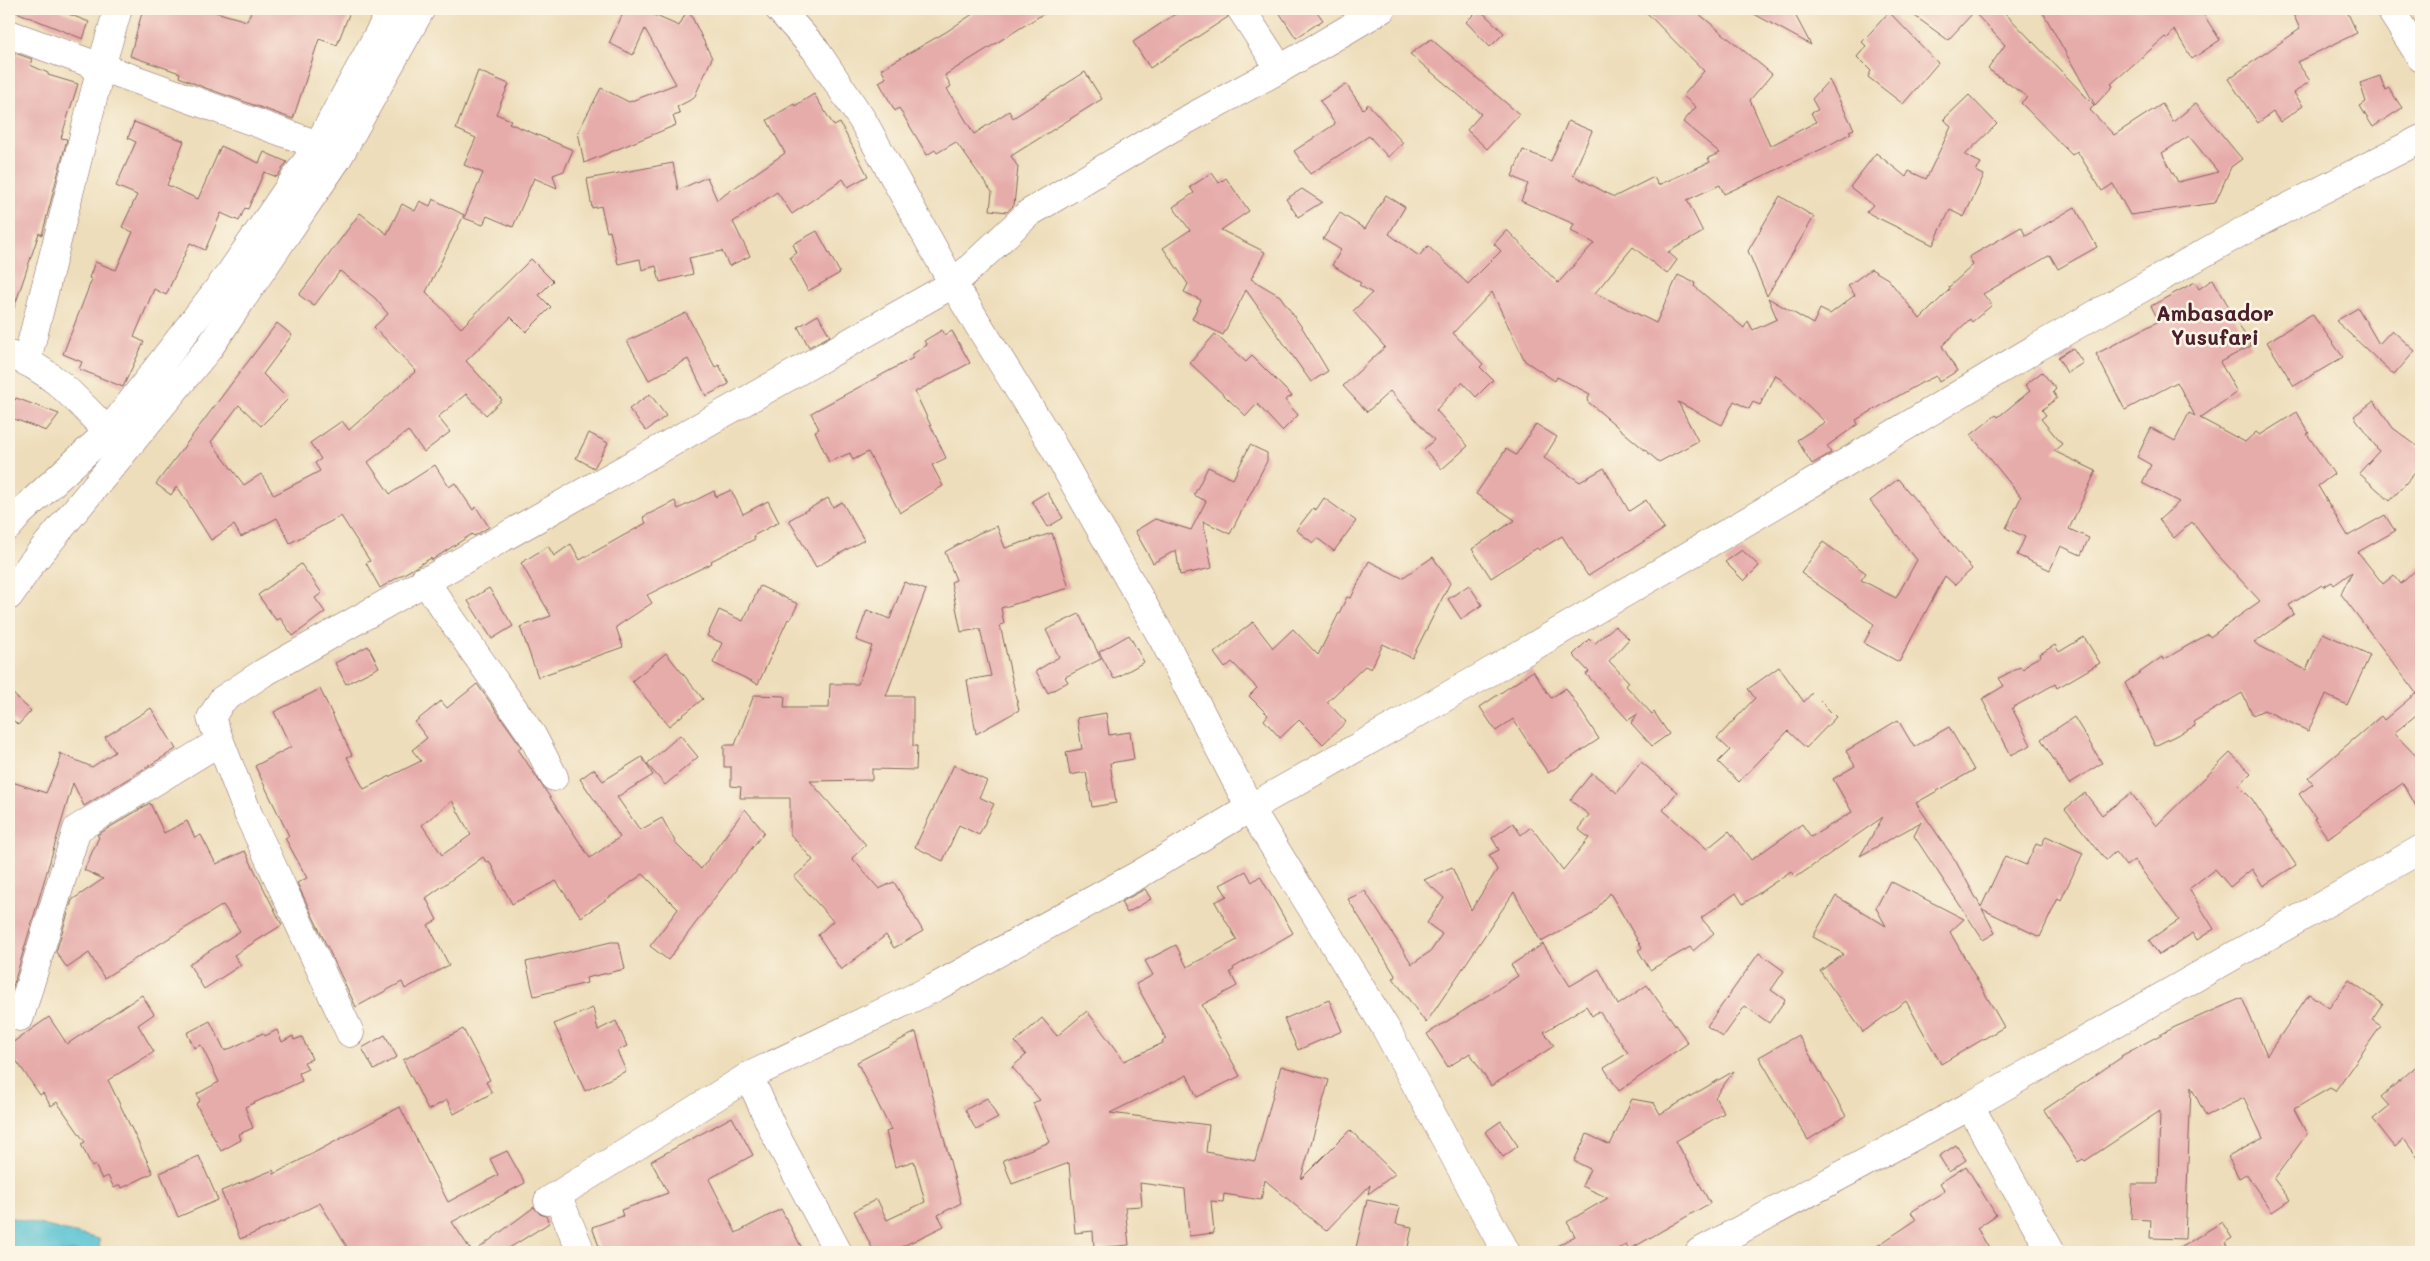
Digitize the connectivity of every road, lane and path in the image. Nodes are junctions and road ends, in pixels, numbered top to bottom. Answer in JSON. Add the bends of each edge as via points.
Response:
{"nodes":[{"id":1,"x":118,"y":9,"type":"edge"},
{"id":2,"x":392,"y":9,"type":"edge"},
{"id":3,"x":421,"y":9,"type":"edge"},
{"id":4,"x":779,"y":9,"type":"edge"},
{"id":5,"x":1241,"y":9,"type":"edge"},
{"id":6,"x":1382,"y":9,"type":"edge"},
{"id":7,"x":2390,"y":9,"type":"edge"},
{"id":8,"x":9,"y":34,"type":"edge"},
{"id":9,"x":2421,"y":58,"type":"edge"},
{"id":10,"x":101,"y":67,"type":"junction"},
{"id":11,"x":1280,"y":69,"type":"junction"},
{"id":12,"x":2421,"y":139,"type":"edge"},
{"id":13,"x":318,"y":145,"type":"junction"},
{"id":14,"x":953,"y":284,"type":"junction"},
{"id":15,"x":18,"y":358,"type":"edge"},
{"id":16,"x":108,"y":432,"type":"junction"},
{"id":17,"x":9,"y":526,"type":"edge"},
{"id":18,"x":424,"y":580,"type":"junction"},
{"id":19,"x":9,"y":596,"type":"edge"},
{"id":20,"x":218,"y":742,"type":"junction"},
{"id":21,"x":554,"y":777,"type":"dead end"},
{"id":22,"x":1250,"y":808,"type":"junction"},
{"id":23,"x":2417,"y":858,"type":"edge"},
{"id":24,"x":20,"y":1017,"type":"dead end"},
{"id":25,"x":350,"y":1033,"type":"dead end"},
{"id":26,"x":749,"y":1076,"type":"junction"},
{"id":27,"x":1970,"y":1106,"type":"junction"},
{"id":28,"x":582,"y":1252,"type":"edge"},
{"id":29,"x":838,"y":1252,"type":"edge"},
{"id":30,"x":1506,"y":1252,"type":"edge"},
{"id":31,"x":1699,"y":1252,"type":"edge"},
{"id":32,"x":2051,"y":1252,"type":"edge"}],
"edges":[{"from":1,"to":10,"type":"street"},
{"from":2,"to":13,"type":"street"},
{"from":3,"to":19,"type":"street","via":[[338,158],[209,348]]},
{"from":4,"to":14,"type":"street","via":[[815,49],[863,121]]},
{"from":5,"to":11,"type":"street"},
{"from":6,"to":11,"type":"street"},
{"from":7,"to":9,"type":"street"},
{"from":8,"to":10,"type":"street"},
{"from":10,"to":13,"type":"street"},
{"from":10,"to":15,"type":"street"},
{"from":11,"to":14,"type":"street","via":[[1170,129],[1029,213]]},
{"from":12,"to":22,"type":"street","via":[[2250,227],[2036,348],[1492,671]]},
{"from":13,"to":16,"type":"street","via":[[232,272]]},
{"from":14,"to":18,"type":"street"},
{"from":14,"to":22,"type":"street","via":[[1048,437],[1164,641]]},
{"from":15,"to":16,"type":"street","via":[[69,391]]},
{"from":16,"to":17,"type":"street","via":[[20,512]]},
{"from":18,"to":20,"type":"street","via":[[263,672],[222,700],[211,718]]},
{"from":18,"to":21,"type":"street","via":[[532,735]]},
{"from":20,"to":24,"type":"street","via":[[76,829]]},
{"from":20,"to":25,"type":"street"},
{"from":22,"to":26,"type":"street","via":[[1138,875],[934,988]]},
{"from":22,"to":30,"type":"street","via":[[1385,1027]]},
{"from":23,"to":27,"type":"street"},
{"from":26,"to":28,"type":"street","via":[[553,1199]]},
{"from":26,"to":29,"type":"street","via":[[774,1132]]},
{"from":27,"to":31,"type":"street"},
{"from":27,"to":32,"type":"street"}]}
